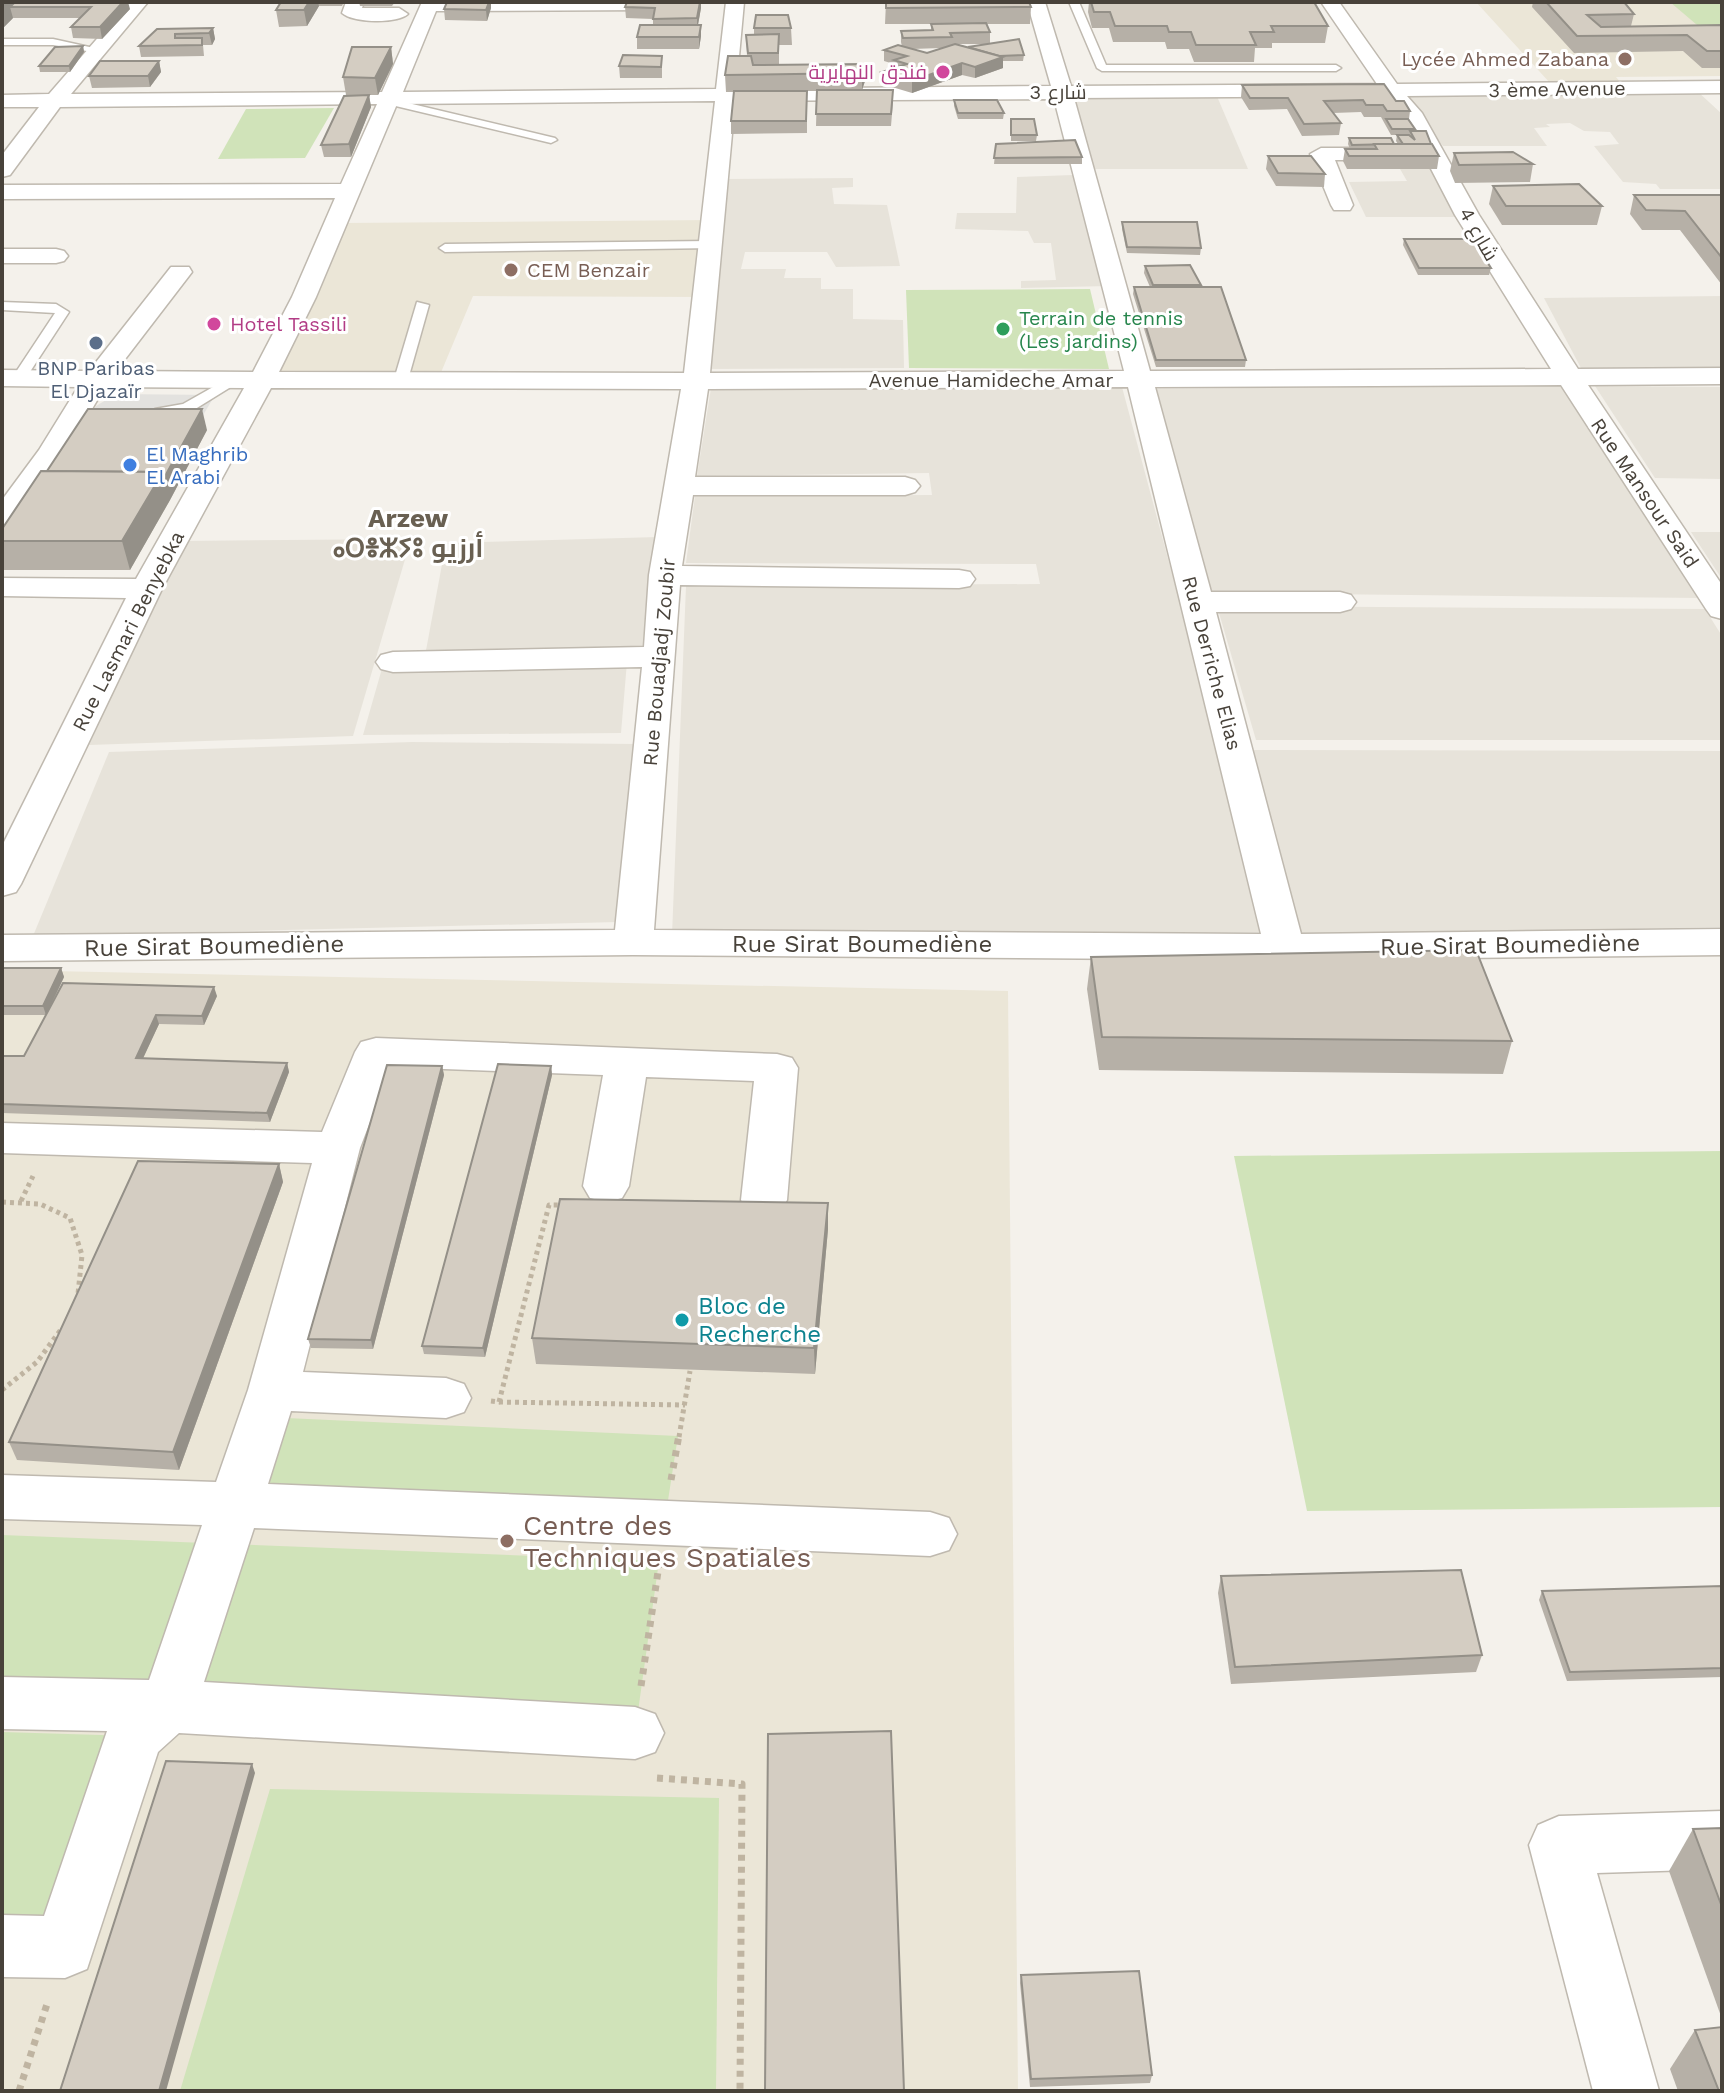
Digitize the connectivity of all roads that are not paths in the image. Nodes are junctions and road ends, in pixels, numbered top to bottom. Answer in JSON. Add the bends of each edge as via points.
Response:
{"nodes":[{"id":1,"x":139,"y":2,"type":"edge"},
{"id":2,"x":355,"y":2,"type":"edge"},
{"id":3,"x":735,"y":2,"type":"edge"},
{"id":4,"x":1036,"y":2,"type":"edge"},
{"id":5,"x":1074,"y":2,"type":"edge"},
{"id":6,"x":1330,"y":2,"type":"edge"},
{"id":7,"x":430,"y":4,"type":"edge"},
{"id":8,"x":585,"y":4,"type":"edge"},
{"id":9,"x":649,"y":5,"type":"edge"},
{"id":10,"x":399,"y":14,"type":"edge"},
{"id":11,"x":2,"y":42,"type":"edge"},
{"id":12,"x":98,"y":50,"type":"junction"},
{"id":13,"x":1196,"y":68,"type":"junction"},
{"id":14,"x":1336,"y":68,"type":"dead end"},
{"id":15,"x":1719,"y":90,"type":"edge"},
{"id":16,"x":1392,"y":91,"type":"junction"},
{"id":17,"x":1063,"y":92,"type":"junction"},
{"id":18,"x":1206,"y":92,"type":"junction"},
{"id":19,"x":724,"y":96,"type":"junction"},
{"id":20,"x":2,"y":101,"type":"edge"},
{"id":21,"x":54,"y":101,"type":"junction"},
{"id":22,"x":387,"y":101,"type":"junction"},
{"id":23,"x":551,"y":140,"type":"dead end"},
{"id":24,"x":1436,"y":154,"type":"junction"},
{"id":25,"x":3,"y":167,"type":"edge"},
{"id":26,"x":349,"y":191,"type":"junction"},
{"id":27,"x":2,"y":192,"type":"edge"},
{"id":28,"x":1342,"y":205,"type":"dead end"},
{"id":29,"x":710,"y":245,"type":"junction"},
{"id":30,"x":445,"y":248,"type":"dead end"},
{"id":31,"x":2,"y":256,"type":"edge"},
{"id":32,"x":56,"y":256,"type":"dead end"},
{"id":33,"x":180,"y":272,"type":"dead end"},
{"id":34,"x":422,"y":305,"type":"dead end"},
{"id":35,"x":2,"y":306,"type":"edge"},
{"id":36,"x":1568,"y":376,"type":"junction"},
{"id":37,"x":1722,"y":376,"type":"edge"},
{"id":38,"x":11,"y":378,"type":"edge"},
{"id":39,"x":96,"y":379,"type":"junction"},
{"id":40,"x":1137,"y":379,"type":"junction"},
{"id":41,"x":245,"y":382,"type":"junction"},
{"id":42,"x":696,"y":382,"type":"junction"},
{"id":43,"x":400,"y":383,"type":"junction"},
{"id":44,"x":144,"y":414,"type":"edge"},
{"id":45,"x":681,"y":486,"type":"junction"},
{"id":46,"x":905,"y":486,"type":"dead end"},
{"id":47,"x":2,"y":520,"type":"edge"},
{"id":48,"x":665,"y":575,"type":"junction"},
{"id":49,"x":959,"y":579,"type":"dead end"},
{"id":50,"x":2,"y":587,"type":"edge"},
{"id":51,"x":146,"y":589,"type":"junction"},
{"id":52,"x":1196,"y":602,"type":"junction"},
{"id":53,"x":1340,"y":602,"type":"dead end"},
{"id":54,"x":1722,"y":609,"type":"edge"},
{"id":55,"x":660,"y":657,"type":"junction"},
{"id":56,"x":393,"y":662,"type":"dead end"},
{"id":57,"x":2,"y":884,"type":"edge"},
{"id":58,"x":633,"y":942,"type":"junction"},
{"id":59,"x":1722,"y":942,"type":"edge"},
{"id":60,"x":1284,"y":947,"type":"junction"},
{"id":61,"x":2,"y":948,"type":"edge"},
{"id":62,"x":627,"y":1061,"type":"junction"},
{"id":63,"x":2,"y":1138,"type":"edge"},
{"id":64,"x":338,"y":1148,"type":"junction"},
{"id":65,"x":593,"y":1196,"type":"edge"},
{"id":66,"x":764,"y":1200,"type":"edge"},
{"id":67,"x":273,"y":1390,"type":"junction"},
{"id":68,"x":446,"y":1398,"type":"road end"},
{"id":69,"x":2,"y":1497,"type":"edge"},
{"id":70,"x":238,"y":1503,"type":"junction"},
{"id":71,"x":930,"y":1534,"type":"dead end"},
{"id":72,"x":2,"y":1703,"type":"edge"},
{"id":73,"x":168,"y":1706,"type":"junction"},
{"id":74,"x":635,"y":1733,"type":"road end"},
{"id":75,"x":1722,"y":1840,"type":"edge"},
{"id":76,"x":2,"y":1946,"type":"edge"},
{"id":77,"x":1626,"y":2091,"type":"edge"}],
"edges":[{"from":1,"to":12,"type":"street"},
{"from":2,"to":10,"type":"street","via":[[351,13]]},
{"from":3,"to":19,"type":"street","name":"Rue Bouadjadj Zoubir"},
{"from":4,"to":17,"type":"street","name":"Rue Derriche Elias"},
{"from":5,"to":13,"type":"lane","via":[[1102,68]]},
{"from":6,"to":16,"type":"street","name":"شارع 4"},
{"from":7,"to":8,"type":"street"},
{"from":7,"to":22,"type":"street","name":"Rue Lasmari Benyebka"},
{"from":8,"to":9,"type":"street"},
{"from":11,"to":12,"type":"lane","via":[[53,42]]},
{"from":12,"to":21,"type":"street"},
{"from":13,"to":14,"type":"lane"},
{"from":13,"to":18,"type":"lane"},
{"from":15,"to":16,"type":"street","name":"3 ème Avenue"},
{"from":16,"to":18,"type":"street","name":"شارع 3"},
{"from":16,"to":24,"type":"street","name":"شارع 4"},
{"from":17,"to":18,"type":"street","name":"شارع 3"},
{"from":17,"to":19,"type":"street","name":"شارع 3"},
{"from":17,"to":40,"type":"street","name":"Rue Derriche Elias"},
{"from":19,"to":22,"type":"street","name":"شارع 3"},
{"from":19,"to":29,"type":"street","name":"Rue Bouadjadj Zoubir"},
{"from":20,"to":21,"type":"street","name":"شارع 3"},
{"from":21,"to":22,"type":"street","name":"شارع 3"},
{"from":21,"to":25,"type":"street"},
{"from":22,"to":23,"type":"lane"},
{"from":22,"to":26,"type":"street","name":"Rue Lasmari Benyebka"},
{"from":24,"to":28,"type":"street","via":[[1321,154]]},
{"from":24,"to":36,"type":"street","name":"شارع 4","via":[[1467,215]]},
{"from":26,"to":27,"type":"street"},
{"from":26,"to":41,"type":"street","name":"Rue Lasmari Benyebka","via":[[304,297]]},
{"from":29,"to":30,"type":"lane"},
{"from":29,"to":42,"type":"street","name":"Rue Bouadjadj Zoubir"},
{"from":31,"to":32,"type":"street"},
{"from":33,"to":39,"type":"street"},
{"from":34,"to":43,"type":"lane"},
{"from":35,"to":38,"type":"lane","via":[[62,312]]},
{"from":36,"to":37,"type":"street","name":"Avenue Hamideche Amar"},
{"from":36,"to":40,"type":"street","name":"Avenue Hamideche Amar"},
{"from":36,"to":54,"type":"street","name":"Rue Mansour Said"},
{"from":38,"to":39,"type":"street","name":"Avenue Hamideche Amar"},
{"from":39,"to":41,"type":"street","name":"Avenue Hamideche Amar"},
{"from":39,"to":47,"type":"street","via":[[81,416]]},
{"from":40,"to":42,"type":"street","name":"Avenue Hamideche Amar"},
{"from":40,"to":52,"type":"street","name":"Rue Derriche Elias"},
{"from":41,"to":43,"type":"street","name":"Avenue Hamideche Amar"},
{"from":41,"to":44,"type":"lane","via":[[187,408]]},
{"from":41,"to":51,"type":"street","name":"Rue Lasmari Benyebka"},
{"from":42,"to":43,"type":"street","name":"Avenue Hamideche Amar"},
{"from":42,"to":45,"type":"street","name":"Rue Bouadjadj Zoubir"},
{"from":45,"to":46,"type":"street"},
{"from":45,"to":48,"type":"street","name":"Rue Bouadjadj Zoubir"},
{"from":48,"to":49,"type":"street"},
{"from":48,"to":55,"type":"street","name":"Rue Bouadjadj Zoubir"},
{"from":50,"to":51,"type":"street"},
{"from":51,"to":57,"type":"street","name":"Rue Lasmari Benyebka"},
{"from":52,"to":53,"type":"street"},
{"from":52,"to":60,"type":"street","name":"Rue Derriche Elias"},
{"from":55,"to":56,"type":"street"},
{"from":55,"to":58,"type":"street","name":"Rue Bouadjadj Zoubir"},
{"from":58,"to":60,"type":"street","name":"Rue Sirat Boumediène"},
{"from":58,"to":61,"type":"street","name":"Rue Sirat Boumediène"},
{"from":59,"to":60,"type":"street","name":"Rue Sirat Boumediène"},
{"from":62,"to":64,"type":"street","via":[[376,1052]]},
{"from":62,"to":65,"type":"street"},
{"from":62,"to":66,"type":"street","via":[[777,1068]]},
{"from":63,"to":64,"type":"street"},
{"from":64,"to":67,"type":"street"},
{"from":67,"to":68,"type":"street"},
{"from":67,"to":70,"type":"street"},
{"from":69,"to":70,"type":"street"},
{"from":70,"to":71,"type":"street"},
{"from":70,"to":73,"type":"street"},
{"from":72,"to":73,"type":"street"},
{"from":73,"to":74,"type":"street"},
{"from":73,"to":76,"type":"street","via":[[134,1736],[65,1947]]},
{"from":75,"to":77,"type":"street","via":[[1559,1845]]}]}
